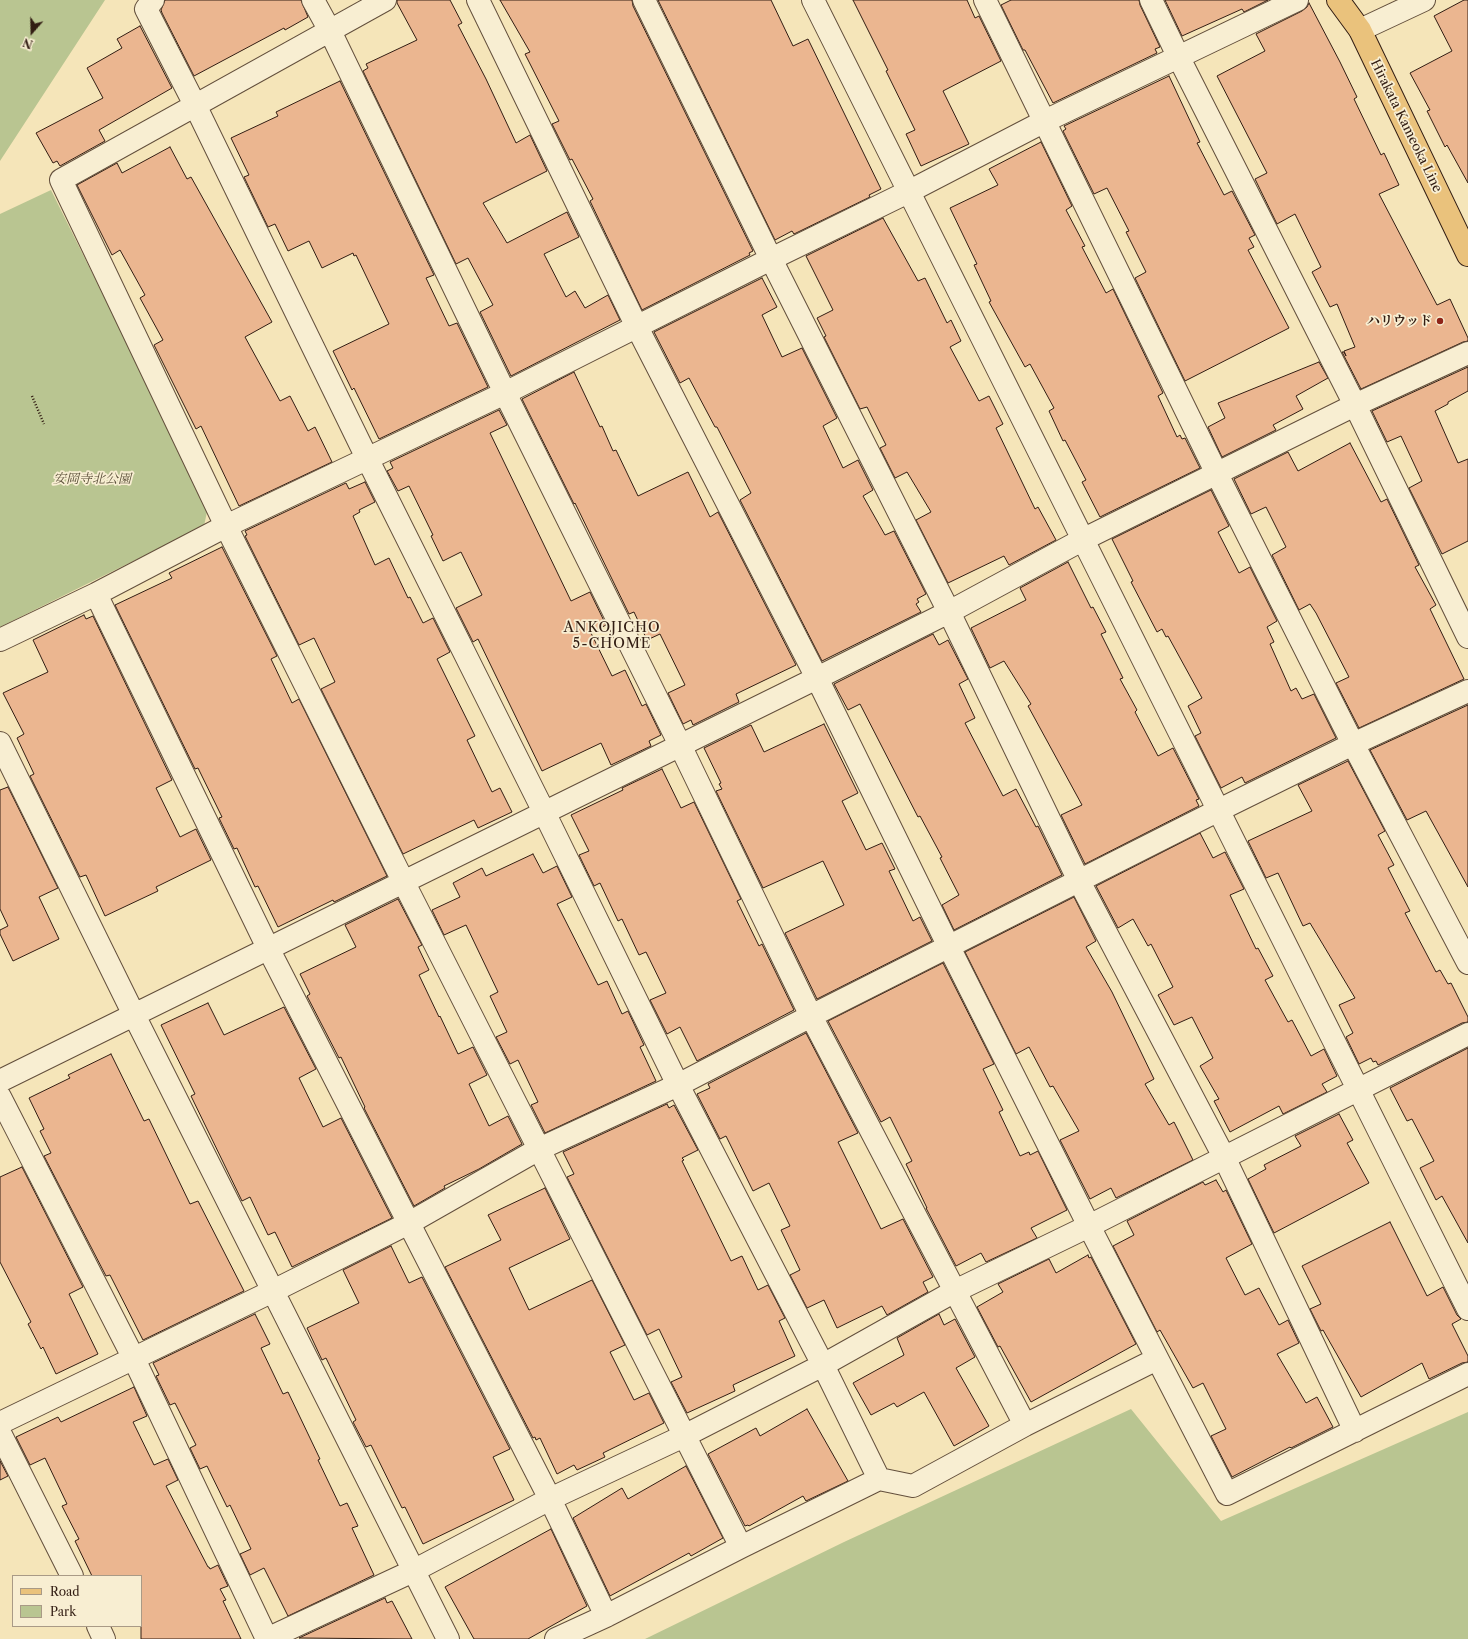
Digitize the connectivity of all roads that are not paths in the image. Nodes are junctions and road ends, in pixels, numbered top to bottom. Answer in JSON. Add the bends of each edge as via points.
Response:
{"nodes":[{"id":1,"x":153,"y":0,"type":"edge"},
{"id":2,"x":313,"y":0,"type":"edge"},
{"id":3,"x":385,"y":0,"type":"edge"},
{"id":4,"x":478,"y":0,"type":"edge"},
{"id":5,"x":644,"y":0,"type":"edge"},
{"id":6,"x":813,"y":0,"type":"edge"},
{"id":7,"x":985,"y":0,"type":"edge"},
{"id":8,"x":1151,"y":0,"type":"edge"},
{"id":9,"x":1297,"y":0,"type":"edge"},
{"id":10,"x":1338,"y":0,"type":"edge"},
{"id":11,"x":1424,"y":0,"type":"edge"},
{"id":12,"x":1360,"y":30,"type":"junction"},
{"id":13,"x":330,"y":31,"type":"junction"},
{"id":14,"x":1179,"y":58,"type":"junction"},
{"id":15,"x":195,"y":105,"type":"junction"},
{"id":16,"x":1045,"y":121,"type":"junction"},
{"id":17,"x":908,"y":192,"type":"junction"},
{"id":18,"x":1468,"y":255,"type":"edge"},
{"id":19,"x":772,"y":259,"type":"junction"},
{"id":20,"x":637,"y":327,"type":"junction"},
{"id":21,"x":1468,"y":353,"type":"edge"},
{"id":22,"x":505,"y":393,"type":"junction"},
{"id":23,"x":1355,"y":405,"type":"junction"},
{"id":24,"x":367,"y":458,"type":"junction"},
{"id":25,"x":1217,"y":474,"type":"junction"},
{"id":26,"x":226,"y":526,"type":"junction"},
{"id":27,"x":1082,"y":540,"type":"junction"},
{"id":28,"x":96,"y":594,"type":"junction"},
{"id":29,"x":949,"y":612,"type":"junction"},
{"id":30,"x":1468,"y":637,"type":"edge"},
{"id":31,"x":0,"y":640,"type":"edge"},
{"id":32,"x":816,"y":678,"type":"junction"},
{"id":33,"x":1468,"y":690,"type":"edge"},
{"id":34,"x":0,"y":743,"type":"edge"},
{"id":35,"x":1353,"y":744,"type":"junction"},
{"id":36,"x":680,"y":745,"type":"junction"},
{"id":37,"x":1219,"y":810,"type":"junction"},
{"id":38,"x":544,"y":812,"type":"junction"},
{"id":39,"x":403,"y":881,"type":"junction"},
{"id":40,"x":1079,"y":882,"type":"junction"},
{"id":41,"x":949,"y":947,"type":"junction"},
{"id":42,"x":268,"y":948,"type":"junction"},
{"id":43,"x":1468,"y":963,"type":"edge"},
{"id":44,"x":134,"y":1015,"type":"junction"},
{"id":45,"x":811,"y":1016,"type":"junction"},
{"id":46,"x":1468,"y":1034,"type":"edge"},
{"id":47,"x":0,"y":1081,"type":"edge"},
{"id":48,"x":678,"y":1085,"type":"junction"},
{"id":49,"x":1358,"y":1089,"type":"junction"},
{"id":50,"x":0,"y":1097,"type":"edge"},
{"id":51,"x":539,"y":1149,"type":"junction"},
{"id":52,"x":1224,"y":1157,"type":"junction"},
{"id":53,"x":409,"y":1223,"type":"junction"},
{"id":54,"x":1089,"y":1226,"type":"junction"},
{"id":55,"x":273,"y":1291,"type":"junction"},
{"id":56,"x":955,"y":1291,"type":"junction"},
{"id":57,"x":1468,"y":1309,"type":"edge"},
{"id":58,"x":1157,"y":1358,"type":"junction"},
{"id":59,"x":134,"y":1359,"type":"junction"},
{"id":60,"x":823,"y":1365,"type":"junction"},
{"id":61,"x":1468,"y":1374,"type":"edge"},
{"id":62,"x":0,"y":1423,"type":"edge"},
{"id":63,"x":1025,"y":1425,"type":"junction"},
{"id":64,"x":1355,"y":1431,"type":"junction"},
{"id":65,"x":0,"y":1433,"type":"edge"},
{"id":66,"x":684,"y":1436,"type":"junction"},
{"id":67,"x":879,"y":1479,"type":"junction"},
{"id":68,"x":550,"y":1499,"type":"junction"},
{"id":69,"x":741,"y":1547,"type":"junction"},
{"id":70,"x":413,"y":1571,"type":"junction"},
{"id":71,"x":71,"y":1575,"type":"edge"},
{"id":72,"x":606,"y":1616,"type":"junction"},
{"id":73,"x":98,"y":1627,"type":"edge"},
{"id":74,"x":104,"y":1639,"type":"edge"},
{"id":75,"x":267,"y":1639,"type":"edge"},
{"id":76,"x":448,"y":1639,"type":"edge"},
{"id":77,"x":556,"y":1639,"type":"edge"}],
"edges":[{"from":1,"to":15,"type":"street","via":[[146,9]]},
{"from":2,"to":13,"type":"street"},
{"from":3,"to":13,"type":"street"},
{"from":4,"to":20,"type":"street"},
{"from":5,"to":19,"type":"street"},
{"from":6,"to":17,"type":"street"},
{"from":7,"to":16,"type":"street"},
{"from":8,"to":14,"type":"street"},
{"from":9,"to":14,"type":"street"},
{"from":10,"to":12,"type":"main road","name":"Hirakata Kameoka Line"},
{"from":11,"to":12,"type":"street"},
{"from":12,"to":18,"type":"main road","name":"Hirakata Kameoka Line"},
{"from":13,"to":15,"type":"street"},
{"from":13,"to":22,"type":"street"},
{"from":14,"to":16,"type":"street"},
{"from":14,"to":23,"type":"street"},
{"from":15,"to":24,"type":"street"},
{"from":15,"to":26,"type":"street","via":[[61,180]]},
{"from":16,"to":17,"type":"street"},
{"from":16,"to":25,"type":"street"},
{"from":17,"to":19,"type":"street"},
{"from":17,"to":27,"type":"street"},
{"from":19,"to":20,"type":"street"},
{"from":19,"to":29,"type":"street"},
{"from":20,"to":22,"type":"street"},
{"from":20,"to":32,"type":"street"},
{"from":21,"to":23,"type":"street"},
{"from":22,"to":24,"type":"street"},
{"from":22,"to":36,"type":"street"},
{"from":23,"to":25,"type":"street"},
{"from":23,"to":30,"type":"street"},
{"from":24,"to":26,"type":"street"},
{"from":24,"to":38,"type":"street"},
{"from":25,"to":27,"type":"street"},
{"from":25,"to":35,"type":"street"},
{"from":26,"to":28,"type":"street"},
{"from":26,"to":39,"type":"street"},
{"from":27,"to":29,"type":"street"},
{"from":27,"to":37,"type":"street"},
{"from":28,"to":31,"type":"street"},
{"from":28,"to":42,"type":"street"},
{"from":29,"to":32,"type":"street"},
{"from":29,"to":40,"type":"street"},
{"from":32,"to":36,"type":"street"},
{"from":32,"to":41,"type":"street"},
{"from":33,"to":35,"type":"street"},
{"from":34,"to":44,"type":"street"},
{"from":35,"to":37,"type":"street"},
{"from":35,"to":43,"type":"street"},
{"from":36,"to":38,"type":"street"},
{"from":36,"to":45,"type":"street"},
{"from":37,"to":40,"type":"street"},
{"from":37,"to":49,"type":"street"},
{"from":38,"to":39,"type":"street"},
{"from":38,"to":48,"type":"street"},
{"from":39,"to":42,"type":"street"},
{"from":39,"to":51,"type":"street"},
{"from":40,"to":41,"type":"street"},
{"from":40,"to":52,"type":"street"},
{"from":41,"to":45,"type":"street"},
{"from":41,"to":54,"type":"street"},
{"from":42,"to":44,"type":"street"},
{"from":42,"to":53,"type":"street"},
{"from":44,"to":47,"type":"street"},
{"from":44,"to":55,"type":"street"},
{"from":45,"to":48,"type":"street"},
{"from":45,"to":56,"type":"street"},
{"from":46,"to":49,"type":"street"},
{"from":48,"to":51,"type":"street"},
{"from":48,"to":60,"type":"street"},
{"from":49,"to":52,"type":"street"},
{"from":49,"to":57,"type":"street"},
{"from":50,"to":59,"type":"street"},
{"from":51,"to":53,"type":"street"},
{"from":51,"to":66,"type":"street"},
{"from":52,"to":54,"type":"street"},
{"from":52,"to":64,"type":"street"},
{"from":53,"to":55,"type":"street"},
{"from":53,"to":68,"type":"street"},
{"from":54,"to":56,"type":"street"},
{"from":54,"to":58,"type":"street"},
{"from":55,"to":59,"type":"street"},
{"from":55,"to":70,"type":"street"},
{"from":56,"to":60,"type":"street"},
{"from":56,"to":63,"type":"street"},
{"from":58,"to":63,"type":"street"},
{"from":58,"to":64,"type":"street","via":[[1227,1494]]},
{"from":59,"to":62,"type":"street"},
{"from":59,"to":75,"type":"street"},
{"from":60,"to":66,"type":"street"},
{"from":60,"to":67,"type":"street"},
{"from":61,"to":64,"type":"street"},
{"from":63,"to":67,"type":"street","via":[[913,1486]]},
{"from":65,"to":71,"type":"street"},
{"from":66,"to":68,"type":"street"},
{"from":66,"to":69,"type":"street"},
{"from":67,"to":69,"type":"street"},
{"from":68,"to":70,"type":"street"},
{"from":68,"to":72,"type":"street"},
{"from":69,"to":72,"type":"street"},
{"from":70,"to":75,"type":"street"},
{"from":70,"to":76,"type":"street"},
{"from":72,"to":77,"type":"street"},
{"from":73,"to":74,"type":"street"}]}
